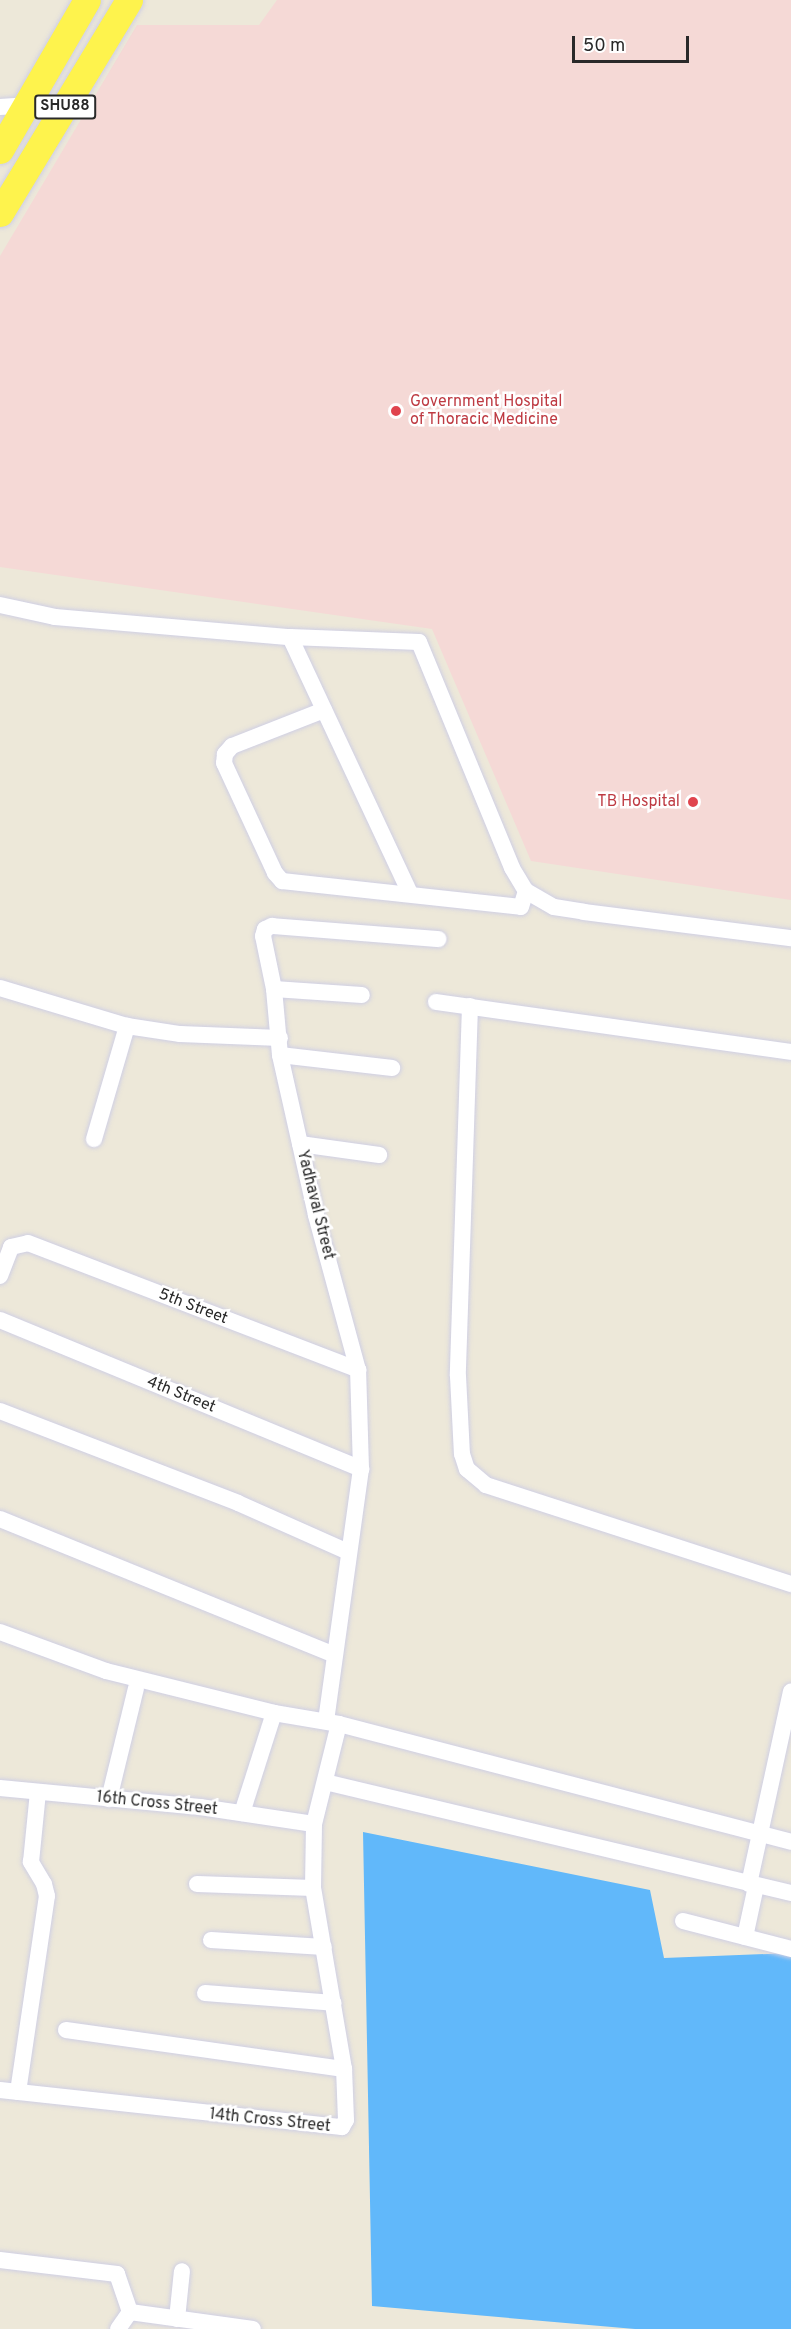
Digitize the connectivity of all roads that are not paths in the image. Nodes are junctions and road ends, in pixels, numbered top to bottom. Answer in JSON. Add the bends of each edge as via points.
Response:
{"nodes":[{"id":1,"x":87,"y":0,"type":"edge"},
{"id":2,"x":129,"y":0,"type":"edge"},
{"id":3,"x":13,"y":106,"type":"edge"},
{"id":4,"x":0,"y":150,"type":"edge"},
{"id":5,"x":0,"y":213,"type":"edge"},
{"id":6,"x":0,"y":605,"type":"edge"},
{"id":7,"x":290,"y":637,"type":"junction"},
{"id":8,"x":324,"y":710,"type":"junction"},
{"id":9,"x":526,"y":891,"type":"junction"},
{"id":10,"x":410,"y":893,"type":"junction"},
{"id":11,"x":791,"y":938,"type":"edge"},
{"id":12,"x":438,"y":939,"type":"dead end"},
{"id":13,"x":0,"y":988,"type":"edge"},
{"id":14,"x":274,"y":989,"type":"junction"},
{"id":15,"x":362,"y":995,"type":"dead end"},
{"id":16,"x":436,"y":1002,"type":"dead end"},
{"id":17,"x":470,"y":1006,"type":"junction"},
{"id":18,"x":127,"y":1026,"type":"junction"},
{"id":19,"x":280,"y":1038,"type":"junction"},
{"id":20,"x":791,"y":1052,"type":"edge"},
{"id":21,"x":280,"y":1055,"type":"junction"},
{"id":22,"x":392,"y":1068,"type":"dead end"},
{"id":23,"x":94,"y":1139,"type":"dead end"},
{"id":24,"x":300,"y":1144,"type":"junction"},
{"id":25,"x":379,"y":1155,"type":"dead end"},
{"id":26,"x":0,"y":1276,"type":"edge"},
{"id":27,"x":0,"y":1320,"type":"edge"},
{"id":28,"x":357,"y":1371,"type":"junction"},
{"id":29,"x":0,"y":1411,"type":"edge"},
{"id":30,"x":361,"y":1469,"type":"junction"},
{"id":31,"x":0,"y":1519,"type":"edge"},
{"id":32,"x":348,"y":1552,"type":"junction"},
{"id":33,"x":791,"y":1584,"type":"edge"},
{"id":34,"x":0,"y":1632,"type":"edge"},
{"id":35,"x":333,"y":1654,"type":"junction"},
{"id":36,"x":136,"y":1688,"type":"dead end"},
{"id":37,"x":791,"y":1695,"type":"edge"},
{"id":38,"x":274,"y":1713,"type":"junction"},
{"id":39,"x":333,"y":1722,"type":"junction"},
{"id":40,"x":783,"y":1765,"type":"edge"},
{"id":41,"x":325,"y":1782,"type":"junction"},
{"id":42,"x":0,"y":1788,"type":"edge"},
{"id":43,"x":38,"y":1792,"type":"junction"},
{"id":44,"x":109,"y":1799,"type":"junction"},
{"id":45,"x":242,"y":1813,"type":"junction"},
{"id":46,"x":314,"y":1824,"type":"junction"},
{"id":47,"x":759,"y":1834,"type":"junction"},
{"id":48,"x":791,"y":1842,"type":"edge"},
{"id":49,"x":197,"y":1884,"type":"dead end"},
{"id":50,"x":753,"y":1885,"type":"junction"},
{"id":51,"x":313,"y":1888,"type":"junction"},
{"id":52,"x":791,"y":1893,"type":"edge"},
{"id":53,"x":683,"y":1922,"type":"dead end"},
{"id":54,"x":745,"y":1937,"type":"junction"},
{"id":55,"x":211,"y":1940,"type":"dead end"},
{"id":56,"x":324,"y":1947,"type":"junction"},
{"id":57,"x":791,"y":1949,"type":"edge"},
{"id":58,"x":205,"y":1993,"type":"dead end"},
{"id":59,"x":334,"y":2003,"type":"junction"},
{"id":60,"x":66,"y":2030,"type":"dead end"},
{"id":61,"x":345,"y":2069,"type":"junction"},
{"id":62,"x":0,"y":2090,"type":"edge"},
{"id":63,"x":18,"y":2092,"type":"junction"},
{"id":64,"x":0,"y":2260,"type":"edge"},
{"id":65,"x":182,"y":2271,"type":"dead end"},
{"id":66,"x":130,"y":2313,"type":"junction"},
{"id":67,"x":177,"y":2319,"type":"junction"},
{"id":68,"x":118,"y":2329,"type":"edge"},
{"id":69,"x":253,"y":2329,"type":"edge"}],
"edges":[{"from":1,"to":3,"type":"main road","number":"SHU88"},
{"from":2,"to":5,"type":"main road","number":"SHU88"},
{"from":3,"to":4,"type":"main road","number":"SHU88"},
{"from":6,"to":7,"type":"street","via":[[55,617]]},
{"from":7,"to":8,"type":"street"},
{"from":7,"to":9,"type":"street","via":[[419,642],[512,868]]},
{"from":8,"to":10,"type":"street"},
{"from":8,"to":10,"type":"street","via":[[232,746],[225,754],[224,764],[275,873],[293,885]]},
{"from":9,"to":10,"type":"street","via":[[520,907]]},
{"from":9,"to":11,"type":"street","via":[[542,902],[584,912]]},
{"from":12,"to":14,"type":"street","name":"Yadhaval Street","via":[[272,926],[265,929],[263,936]]},
{"from":13,"to":18,"type":"street"},
{"from":14,"to":15,"type":"street"},
{"from":14,"to":19,"type":"street","name":"Yadhaval Street"},
{"from":16,"to":17,"type":"street"},
{"from":17,"to":20,"type":"street"},
{"from":17,"to":33,"type":"street","via":[[458,1376],[462,1454],[467,1470],[486,1485]]},
{"from":18,"to":19,"type":"street","via":[[180,1034]]},
{"from":18,"to":23,"type":"street"},
{"from":19,"to":21,"type":"street","name":"Yadhaval Street"},
{"from":21,"to":22,"type":"street"},
{"from":21,"to":24,"type":"street","name":"Yadhaval Street"},
{"from":24,"to":25,"type":"street"},
{"from":24,"to":28,"type":"street","name":"Yadhaval Street"},
{"from":26,"to":28,"type":"street","name":"5th Street","via":[[11,1246],[28,1243]]},
{"from":27,"to":30,"type":"street","name":"4th Street"},
{"from":28,"to":30,"type":"street","name":"Yadhaval Street"},
{"from":29,"to":32,"type":"street","via":[[238,1503]]},
{"from":30,"to":32,"type":"street","name":"Yadhaval Street"},
{"from":31,"to":35,"type":"street"},
{"from":32,"to":35,"type":"street","name":"14th Cross Street"},
{"from":34,"to":38,"type":"street","via":[[106,1671]]},
{"from":35,"to":39,"type":"street","name":"14th Cross Street"},
{"from":36,"to":44,"type":"street"},
{"from":37,"to":40,"type":"street"},
{"from":38,"to":39,"type":"street"},
{"from":38,"to":45,"type":"street"},
{"from":39,"to":41,"type":"street","name":"14th Cross Street"},
{"from":39,"to":47,"type":"street"},
{"from":40,"to":47,"type":"street"},
{"from":41,"to":46,"type":"street","name":"14th Cross Street"},
{"from":41,"to":50,"type":"street"},
{"from":42,"to":43,"type":"street","name":"16th Cross Street"},
{"from":43,"to":44,"type":"street","name":"16th Cross Street"},
{"from":43,"to":63,"type":"street","via":[[31,1862],[47,1896]]},
{"from":44,"to":45,"type":"street","name":"16th Cross Street"},
{"from":45,"to":46,"type":"street","name":"16th Cross Street"},
{"from":46,"to":51,"type":"street","name":"14th Cross Street"},
{"from":47,"to":48,"type":"street"},
{"from":47,"to":50,"type":"street"},
{"from":49,"to":51,"type":"street"},
{"from":50,"to":52,"type":"street"},
{"from":50,"to":54,"type":"street"},
{"from":51,"to":56,"type":"street","name":"14th Cross Street"},
{"from":53,"to":54,"type":"street"},
{"from":54,"to":57,"type":"street"},
{"from":55,"to":56,"type":"street"},
{"from":56,"to":59,"type":"street","name":"14th Cross Street"},
{"from":58,"to":59,"type":"street"},
{"from":59,"to":61,"type":"street","name":"14th Cross Street"},
{"from":60,"to":61,"type":"street"},
{"from":61,"to":63,"type":"street","name":"14th Cross Street","via":[[346,2120],[334,2128]]},
{"from":62,"to":63,"type":"street","name":"14th Cross Street"},
{"from":64,"to":66,"type":"street","via":[[117,2274]]},
{"from":65,"to":67,"type":"street"},
{"from":66,"to":67,"type":"street"},
{"from":66,"to":68,"type":"street"},
{"from":67,"to":69,"type":"street"}]}
